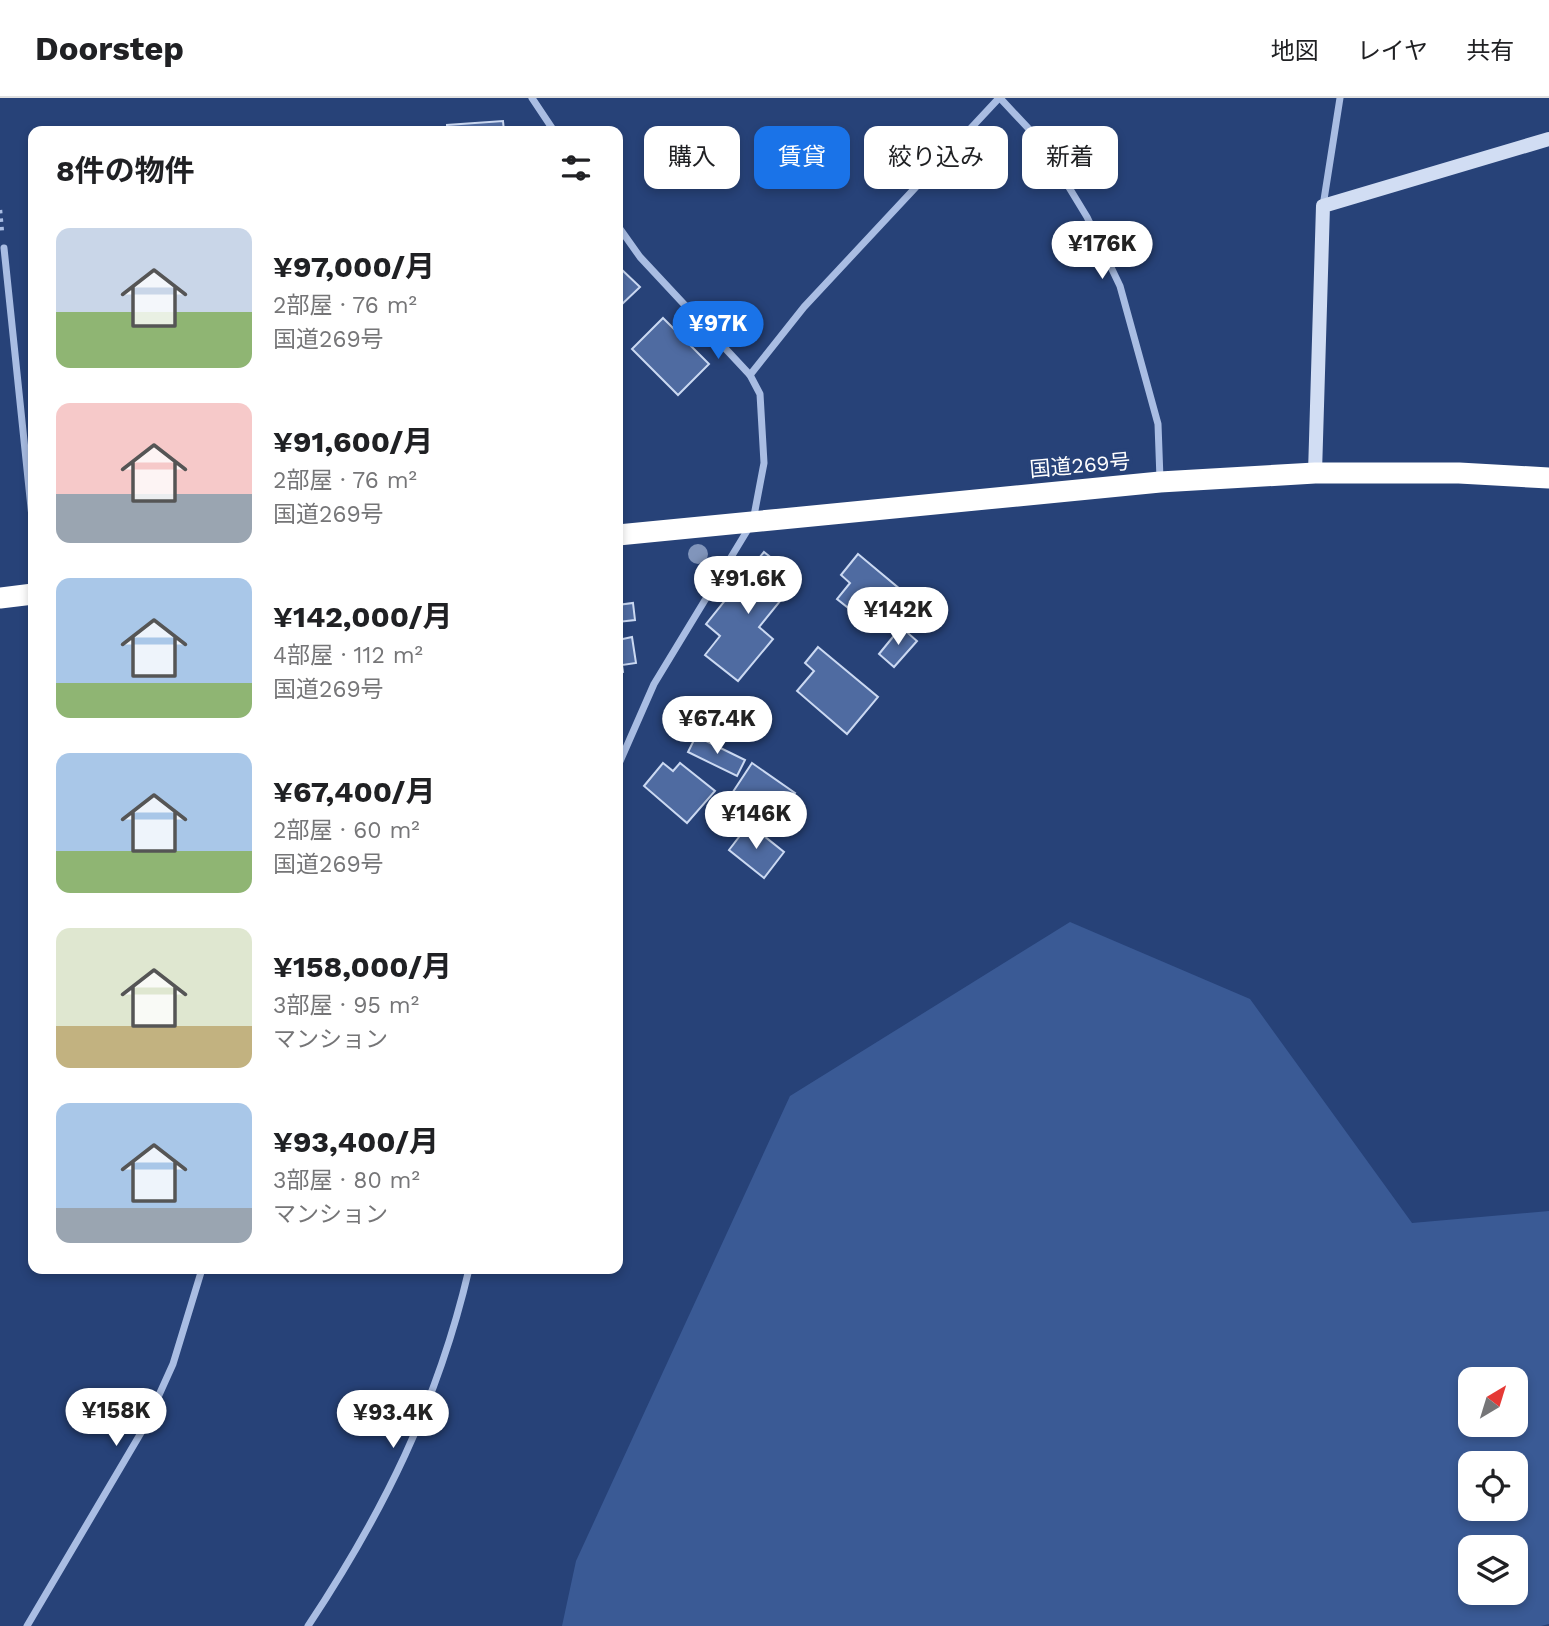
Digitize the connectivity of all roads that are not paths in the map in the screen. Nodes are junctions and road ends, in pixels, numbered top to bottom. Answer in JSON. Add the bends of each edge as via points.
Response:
{"nodes":[{"id":1,"x":532,"y":98,"type":"edge"},
{"id":2,"x":1000,"y":98,"type":"edge"},
{"id":3,"x":1340,"y":98,"type":"edge"},
{"id":4,"x":551,"y":126,"type":"edge"},
{"id":5,"x":1549,"y":139,"type":"edge"},
{"id":6,"x":1323,"y":205,"type":"junction"},
{"id":7,"x":623,"y":233,"type":"edge"},
{"id":8,"x":4,"y":248,"type":"dead end"},
{"id":9,"x":750,"y":375,"type":"junction"},
{"id":10,"x":1315,"y":473,"type":"junction"},
{"id":11,"x":1549,"y":478,"type":"edge"},
{"id":12,"x":28,"y":479,"type":"edge"},
{"id":13,"x":1160,"y":482,"type":"junction"},
{"id":14,"x":753,"y":521,"type":"junction"},
{"id":15,"x":623,"y":534,"type":"edge"},
{"id":16,"x":28,"y":595,"type":"edge"},
{"id":17,"x":0,"y":598,"type":"edge"},
{"id":18,"x":623,"y":755,"type":"edge"},
{"id":19,"x":200,"y":1274,"type":"edge"},
{"id":20,"x":467,"y":1274,"type":"edge"},
{"id":21,"x":27,"y":1626,"type":"edge"},
{"id":22,"x":309,"y":1626,"type":"edge"}],
"edges":[{"from":1,"to":4,"type":"street"},
{"from":2,"to":9,"type":"street","via":[[804,307]]},
{"from":2,"to":13,"type":"street","via":[[1042,144],[1087,217],[1120,286],[1158,425]]},
{"from":3,"to":6,"type":"street"},
{"from":5,"to":6,"type":"street"},
{"from":6,"to":10,"type":"street"},
{"from":7,"to":9,"type":"street","via":[[639,257]]},
{"from":8,"to":12,"type":"street"},
{"from":9,"to":14,"type":"street","via":[[760,394],[764,463]]},
{"from":10,"to":11,"type":"highway","name":"国道269号"},
{"from":10,"to":13,"type":"highway","name":"国道269号"},
{"from":13,"to":14,"type":"highway","name":"国道269号"},
{"from":14,"to":15,"type":"highway","name":"国道269号"},
{"from":14,"to":18,"type":"street","via":[[654,684]]},
{"from":16,"to":17,"type":"highway"},
{"from":19,"to":21,"type":"street","via":[[173,1364],[145,1426]]},
{"from":20,"to":22,"type":"street","via":[[440,1373],[402,1465],[344,1573]]}]}
